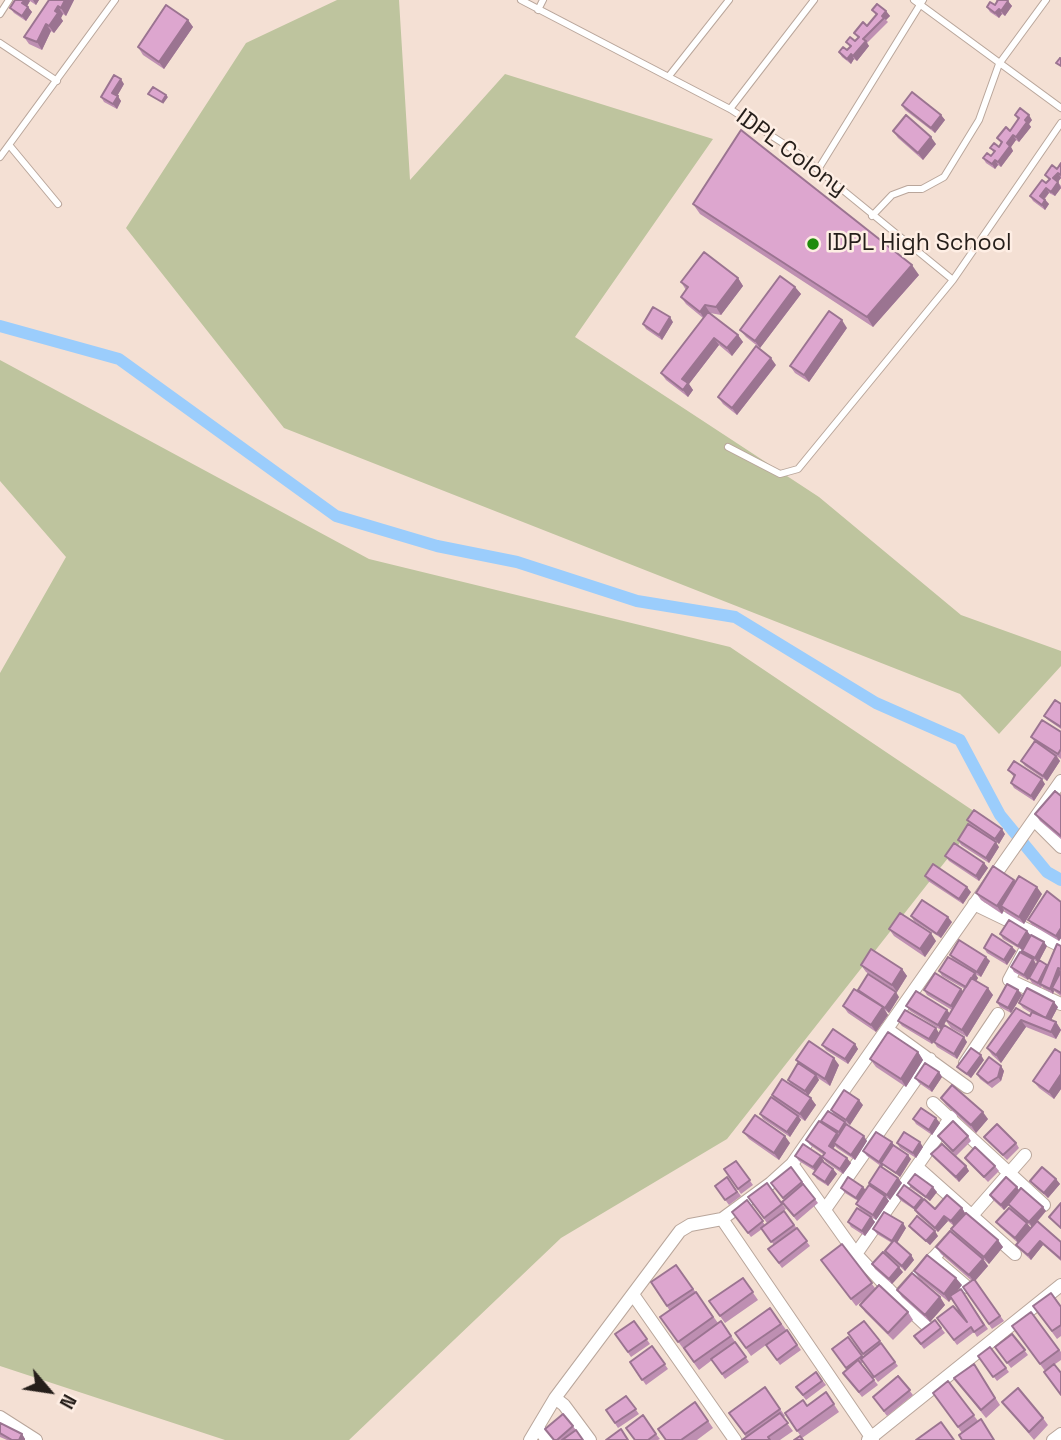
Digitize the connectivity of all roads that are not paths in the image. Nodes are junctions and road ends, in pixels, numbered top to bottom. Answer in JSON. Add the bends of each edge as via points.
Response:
{"nodes":[{"id":1,"x":9,"y":0,"type":"edge"},
{"id":2,"x":115,"y":0,"type":"edge"},
{"id":3,"x":521,"y":0,"type":"edge"},
{"id":4,"x":543,"y":0,"type":"edge"},
{"id":5,"x":729,"y":0,"type":"edge"},
{"id":6,"x":814,"y":0,"type":"edge"},
{"id":7,"x":1046,"y":0,"type":"edge"},
{"id":8,"x":919,"y":1,"type":"edge"},
{"id":9,"x":538,"y":10,"type":"junction"},
{"id":10,"x":0,"y":14,"type":"edge"},
{"id":11,"x":0,"y":43,"type":"edge"},
{"id":12,"x":999,"y":64,"type":"junction"},
{"id":13,"x":669,"y":76,"type":"junction"},
{"id":14,"x":57,"y":81,"type":"junction"},
{"id":15,"x":1061,"y":108,"type":"edge"},
{"id":16,"x":730,"y":109,"type":"junction"},
{"id":17,"x":1061,"y":123,"type":"edge"},
{"id":18,"x":9,"y":146,"type":"junction"},
{"id":19,"x":0,"y":157,"type":"edge"},
{"id":20,"x":819,"y":168,"type":"junction"},
{"id":21,"x":58,"y":204,"type":"dead end"},
{"id":22,"x":872,"y":216,"type":"junction"},
{"id":23,"x":953,"y":280,"type":"junction"},
{"id":24,"x":728,"y":447,"type":"dead end"},
{"id":25,"x":1061,"y":780,"type":"edge"},
{"id":26,"x":1034,"y":820,"type":"junction"},
{"id":27,"x":1061,"y":847,"type":"edge"},
{"id":28,"x":974,"y":904,"type":"junction"},
{"id":29,"x":1034,"y":933,"type":"junction"},
{"id":30,"x":1061,"y":946,"type":"edge"},
{"id":31,"x":1061,"y":1004,"type":"edge"},
{"id":32,"x":998,"y":1014,"type":"dead end"},
{"id":33,"x":887,"y":1029,"type":"junction"},
{"id":34,"x":930,"y":1059,"type":"junction"},
{"id":35,"x":955,"y":1077,"type":"junction"},
{"id":36,"x":967,"y":1087,"type":"dead end"},
{"id":37,"x":933,"y":1103,"type":"dead end"},
{"id":38,"x":951,"y":1117,"type":"junction"},
{"id":39,"x":1025,"y":1156,"type":"dead end"},
{"id":40,"x":792,"y":1164,"type":"junction"},
{"id":41,"x":917,"y":1167,"type":"junction"},
{"id":42,"x":1010,"y":1174,"type":"junction"},
{"id":43,"x":1044,"y":1205,"type":"edge"},
{"id":44,"x":826,"y":1208,"type":"junction"},
{"id":45,"x":972,"y":1216,"type":"junction"},
{"id":46,"x":722,"y":1219,"type":"junction"},
{"id":47,"x":856,"y":1254,"type":"junction"},
{"id":48,"x":1015,"y":1254,"type":"edge"},
{"id":49,"x":933,"y":1258,"type":"junction"},
{"id":50,"x":1061,"y":1285,"type":"edge"},
{"id":51,"x":967,"y":1287,"type":"edge"},
{"id":52,"x":634,"y":1296,"type":"junction"},
{"id":53,"x":897,"y":1298,"type":"junction"},
{"id":54,"x":925,"y":1324,"type":"edge"},
{"id":55,"x":555,"y":1398,"type":"junction"},
{"id":56,"x":0,"y":1417,"type":"edge"},
{"id":57,"x":538,"y":1428,"type":"junction"},
{"id":58,"x":1061,"y":1434,"type":"edge"},
{"id":59,"x":871,"y":1439,"type":"edge"},
{"id":60,"x":36,"y":1440,"type":"edge"},
{"id":61,"x":530,"y":1440,"type":"edge"},
{"id":62,"x":547,"y":1440,"type":"edge"},
{"id":63,"x":590,"y":1440,"type":"edge"},
{"id":64,"x":736,"y":1440,"type":"edge"},
{"id":65,"x":1053,"y":1440,"type":"edge"}],
"edges":[{"from":1,"to":10,"type":"lane"},
{"from":2,"to":14,"type":"lane"},
{"from":3,"to":9,"type":"lane","name":"IDPL Colony"},
{"from":4,"to":9,"type":"lane"},
{"from":5,"to":13,"type":"lane"},
{"from":6,"to":16,"type":"lane"},
{"from":7,"to":12,"type":"lane"},
{"from":8,"to":12,"type":"lane"},
{"from":8,"to":20,"type":"lane"},
{"from":9,"to":13,"type":"lane","name":"IDPL Colony"},
{"from":11,"to":14,"type":"lane"},
{"from":12,"to":15,"type":"lane"},
{"from":12,"to":22,"type":"lane","via":[[979,120],[944,177],[922,189],[891,195]]},
{"from":13,"to":16,"type":"lane","name":"IDPL Colony"},
{"from":14,"to":18,"type":"lane"},
{"from":16,"to":20,"type":"lane","name":"IDPL Colony"},
{"from":17,"to":23,"type":"lane"},
{"from":18,"to":19,"type":"lane"},
{"from":18,"to":21,"type":"lane"},
{"from":20,"to":22,"type":"lane","name":"IDPL Colony"},
{"from":22,"to":23,"type":"lane","name":"IDPL Colony"},
{"from":23,"to":24,"type":"lane","via":[[799,469],[780,474]]},
{"from":25,"to":26,"type":"street"},
{"from":26,"to":27,"type":"street"},
{"from":26,"to":28,"type":"street"},
{"from":28,"to":29,"type":"street"},
{"from":28,"to":33,"type":"street"},
{"from":29,"to":30,"type":"street"},
{"from":29,"to":31,"type":"street","via":[[1009,980]]},
{"from":32,"to":35,"type":"street"},
{"from":33,"to":34,"type":"street"},
{"from":33,"to":40,"type":"street"},
{"from":34,"to":35,"type":"street"},
{"from":34,"to":44,"type":"street"},
{"from":35,"to":36,"type":"street"},
{"from":37,"to":38,"type":"street"},
{"from":38,"to":41,"type":"street"},
{"from":38,"to":42,"type":"street"},
{"from":39,"to":42,"type":"street"},
{"from":40,"to":44,"type":"street"},
{"from":40,"to":46,"type":"street"},
{"from":41,"to":45,"type":"street"},
{"from":41,"to":47,"type":"street"},
{"from":42,"to":43,"type":"street"},
{"from":42,"to":45,"type":"street"},
{"from":44,"to":47,"type":"street"},
{"from":45,"to":48,"type":"street"},
{"from":45,"to":49,"type":"street"},
{"from":46,"to":52,"type":"street","via":[[680,1231]]},
{"from":46,"to":59,"type":"street"},
{"from":47,"to":53,"type":"street"},
{"from":49,"to":51,"type":"street"},
{"from":49,"to":53,"type":"street"},
{"from":50,"to":59,"type":"street"},
{"from":52,"to":55,"type":"street"},
{"from":52,"to":64,"type":"street"},
{"from":53,"to":54,"type":"street"},
{"from":55,"to":57,"type":"street"},
{"from":55,"to":63,"type":"street"},
{"from":56,"to":60,"type":"street"},
{"from":57,"to":61,"type":"street"},
{"from":57,"to":62,"type":"street"},
{"from":58,"to":65,"type":"street"}]}
